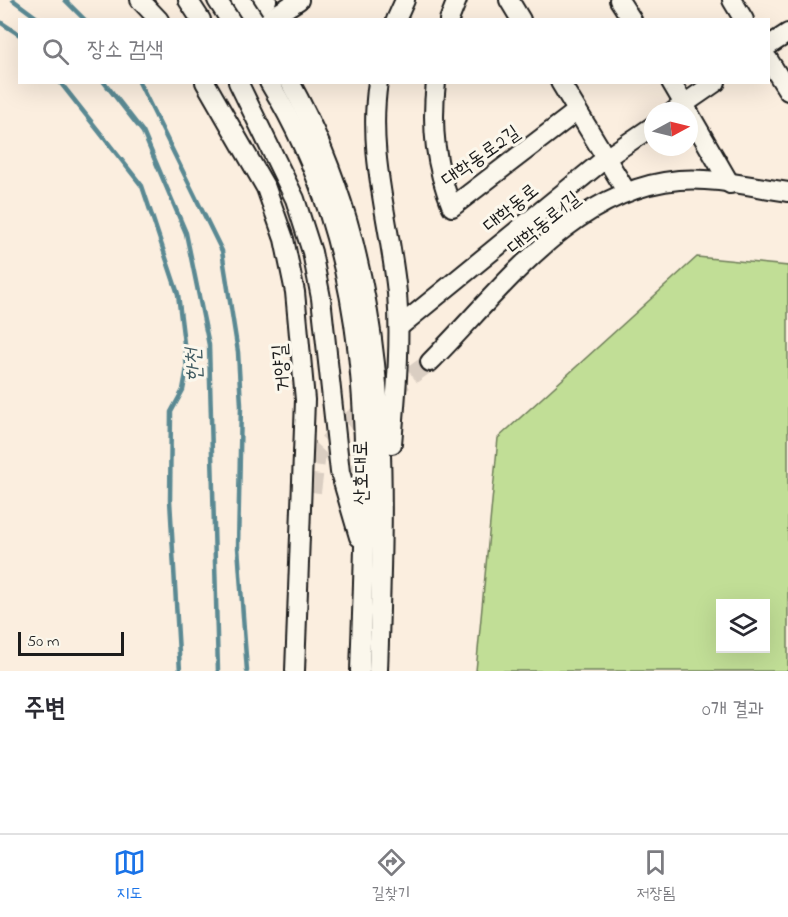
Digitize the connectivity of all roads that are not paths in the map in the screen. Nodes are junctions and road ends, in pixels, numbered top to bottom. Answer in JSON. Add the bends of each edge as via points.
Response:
{"nodes":[{"id":1,"x":140,"y":0,"type":"edge"},
{"id":2,"x":188,"y":0,"type":"edge"},
{"id":3,"x":217,"y":0,"type":"edge"},
{"id":4,"x":241,"y":0,"type":"edge"},
{"id":5,"x":267,"y":0,"type":"edge"},
{"id":6,"x":299,"y":0,"type":"edge"},
{"id":7,"x":405,"y":0,"type":"edge"},
{"id":8,"x":457,"y":0,"type":"edge"},
{"id":9,"x":509,"y":0,"type":"edge"},
{"id":10,"x":620,"y":0,"type":"edge"},
{"id":11,"x":732,"y":0,"type":"edge"},
{"id":12,"x":157,"y":18,"type":"edge"},
{"id":13,"x":200,"y":18,"type":"edge"},
{"id":14,"x":229,"y":18,"type":"edge"},
{"id":15,"x":239,"y":18,"type":"edge"},
{"id":16,"x":253,"y":18,"type":"edge"},
{"id":17,"x":271,"y":18,"type":"edge"},
{"id":18,"x":397,"y":18,"type":"edge"},
{"id":19,"x":450,"y":18,"type":"edge"},
{"id":20,"x":520,"y":18,"type":"edge"},
{"id":21,"x":631,"y":18,"type":"edge"},
{"id":22,"x":743,"y":18,"type":"edge"},
{"id":23,"x":788,"y":33,"type":"edge"},
{"id":24,"x":770,"y":45,"type":"edge"},
{"id":25,"x":770,"y":62,"type":"edge"},
{"id":26,"x":206,"y":84,"type":"edge"},
{"id":27,"x":239,"y":84,"type":"edge"},
{"id":28,"x":270,"y":84,"type":"edge"},
{"id":29,"x":291,"y":84,"type":"edge"},
{"id":30,"x":378,"y":84,"type":"edge"},
{"id":31,"x":436,"y":84,"type":"edge"},
{"id":32,"x":561,"y":84,"type":"edge"},
{"id":33,"x":671,"y":84,"type":"edge"},
{"id":34,"x":714,"y":84,"type":"edge"},
{"id":35,"x":788,"y":91,"type":"edge"},
{"id":36,"x":680,"y":102,"type":"edge"},
{"id":37,"x":693,"y":102,"type":"edge"},
{"id":38,"x":577,"y":111,"type":"junction"},
{"id":39,"x":644,"y":132,"type":"edge"},
{"id":40,"x":698,"y":133,"type":"edge"},
{"id":41,"x":606,"y":158,"type":"junction"},
{"id":42,"x":730,"y":184,"type":"junction"},
{"id":43,"x":626,"y":191,"type":"junction"},
{"id":44,"x":788,"y":192,"type":"edge"},
{"id":45,"x":356,"y":280,"type":"junction"},
{"id":46,"x":399,"y":327,"type":"junction"},
{"id":47,"x":430,"y":362,"type":"tunnel mouth"},
{"id":48,"x":312,"y":492,"type":"tunnel mouth"},
{"id":49,"x":383,"y":512,"type":"junction"},
{"id":50,"x":364,"y":555,"type":"junction"},
{"id":51,"x":296,"y":671,"type":"edge"},
{"id":52,"x":360,"y":671,"type":"edge"},
{"id":53,"x":378,"y":671,"type":"edge"}],
"edges":[{"from":1,"to":12,"type":"street"},
{"from":2,"to":13,"type":"street"},
{"from":3,"to":14,"type":"street"},
{"from":4,"to":16,"type":"street","bridge":true},
{"from":5,"to":15,"type":"street"},
{"from":6,"to":17,"type":"street"},
{"from":7,"to":18,"type":"street"},
{"from":8,"to":19,"type":"street"},
{"from":9,"to":20,"type":"street"},
{"from":10,"to":21,"type":"street"},
{"from":11,"to":22,"type":"street"},
{"from":23,"to":24,"type":"street"},
{"from":25,"to":35,"type":"street"},
{"from":26,"to":51,"type":"street","name":"거양길","via":[[266,188],[284,240],[295,292],[305,400]]},
{"from":27,"to":50,"type":"street","via":[[295,199],[312,252],[321,298],[340,472]]},
{"from":28,"to":45,"type":"street","via":[[309,158]]},
{"from":29,"to":45,"type":"street","via":[[350,228]]},
{"from":30,"to":46,"type":"street","via":[[374,138]]},
{"from":31,"to":38,"type":"street","name":"대학동로2길","via":[[437,163],[452,207]]},
{"from":32,"to":38,"type":"street"},
{"from":33,"to":36,"type":"street"},
{"from":34,"to":37,"type":"street"},
{"from":38,"to":41,"type":"street"},
{"from":39,"to":41,"type":"street","name":"대학동로"},
{"from":40,"to":42,"type":"street"},
{"from":41,"to":43,"type":"street"},
{"from":41,"to":46,"type":"street","name":"대학동로"},
{"from":42,"to":43,"type":"street","name":"대학동로1길","via":[[682,180]]},
{"from":42,"to":44,"type":"street","name":"대학동로1길"},
{"from":43,"to":47,"type":"street","name":"대학동로1길","via":[[576,219],[496,290]]},
{"from":45,"to":49,"type":"street","name":"산호대로","via":[[371,318],[381,409]]},
{"from":45,"to":50,"type":"street","name":"산호대로","via":[[363,397]]},
{"from":46,"to":49,"type":"street","via":[[392,446]]},
{"from":48,"to":51,"type":"street"},
{"from":49,"to":53,"type":"street","name":"산호대로"},
{"from":50,"to":52,"type":"street","name":"산호대로"}]}
